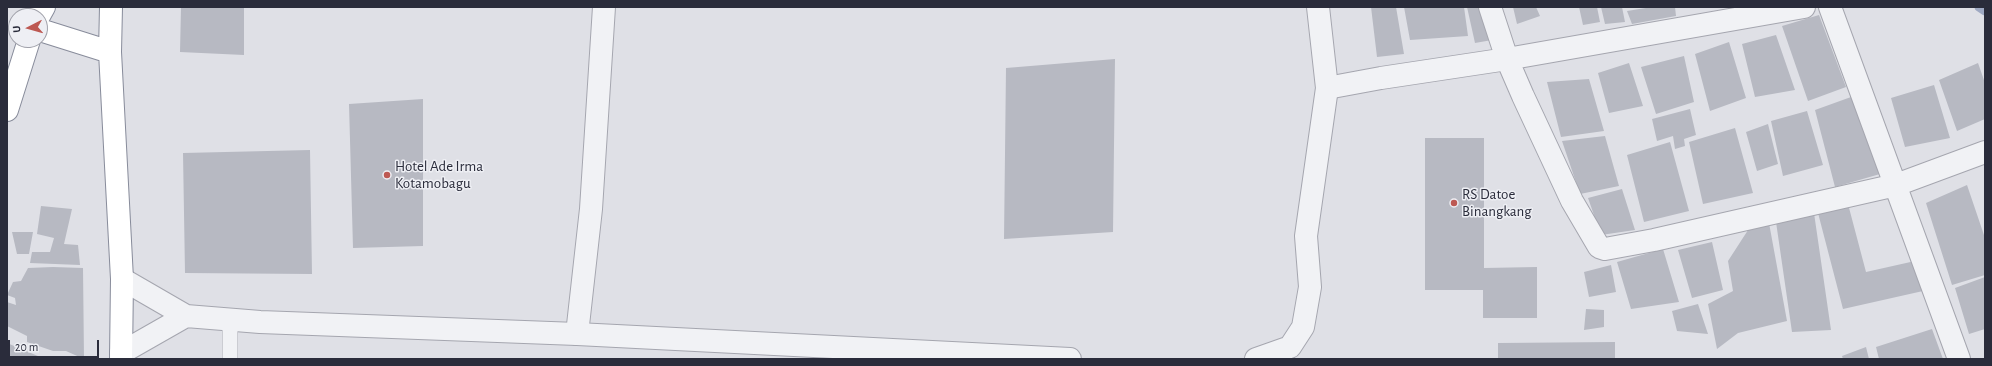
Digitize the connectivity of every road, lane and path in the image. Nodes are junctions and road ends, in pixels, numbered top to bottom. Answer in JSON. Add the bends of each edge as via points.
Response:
{"nodes":[{"id":1,"x":111,"y":7,"type":"edge"},
{"id":2,"x":604,"y":7,"type":"edge"},
{"id":3,"x":1318,"y":7,"type":"edge"},
{"id":4,"x":1490,"y":7,"type":"edge"},
{"id":5,"x":1804,"y":7,"type":"edge"},
{"id":6,"x":1830,"y":7,"type":"edge"},
{"id":7,"x":48,"y":33,"type":"edge"},
{"id":8,"x":26,"y":48,"type":"edge"},
{"id":9,"x":110,"y":52,"type":"junction"},
{"id":10,"x":1507,"y":59,"type":"junction"},
{"id":11,"x":1327,"y":88,"type":"junction"},
{"id":12,"x":7,"y":110,"type":"edge"},
{"id":13,"x":1985,"y":152,"type":"edge"},
{"id":14,"x":1896,"y":185,"type":"junction"},
{"id":15,"x":122,"y":280,"type":"junction"},
{"id":16,"x":186,"y":316,"type":"junction"},
{"id":17,"x":230,"y":320,"type":"junction"},
{"id":18,"x":577,"y":334,"type":"junction"},
{"id":19,"x":121,"y":356,"type":"edge"},
{"id":20,"x":230,"y":359,"type":"edge"},
{"id":21,"x":1070,"y":359,"type":"edge"},
{"id":22,"x":1256,"y":359,"type":"edge"},
{"id":23,"x":1959,"y":359,"type":"edge"}],
"edges":[{"from":1,"to":9,"type":"highway"},
{"from":2,"to":18,"type":"street","via":[[591,209]]},
{"from":3,"to":11,"type":"street"},
{"from":4,"to":10,"type":"street"},
{"from":5,"to":10,"type":"street"},
{"from":6,"to":14,"type":"street"},
{"from":7,"to":9,"type":"highway"},
{"from":8,"to":12,"type":"highway"},
{"from":9,"to":15,"type":"highway"},
{"from":10,"to":11,"type":"street"},
{"from":10,"to":14,"type":"street","via":[[1572,201],[1599,247],[1605,249]]},
{"from":11,"to":22,"type":"street","via":[[1306,236],[1310,287],[1302,327],[1290,347]]},
{"from":13,"to":14,"type":"street"},
{"from":14,"to":23,"type":"street"},
{"from":15,"to":16,"type":"street"},
{"from":15,"to":19,"type":"highway"},
{"from":16,"to":17,"type":"street"},
{"from":16,"to":19,"type":"street"},
{"from":17,"to":18,"type":"street"},
{"from":17,"to":20,"type":"lane"},
{"from":18,"to":21,"type":"street"}]}
